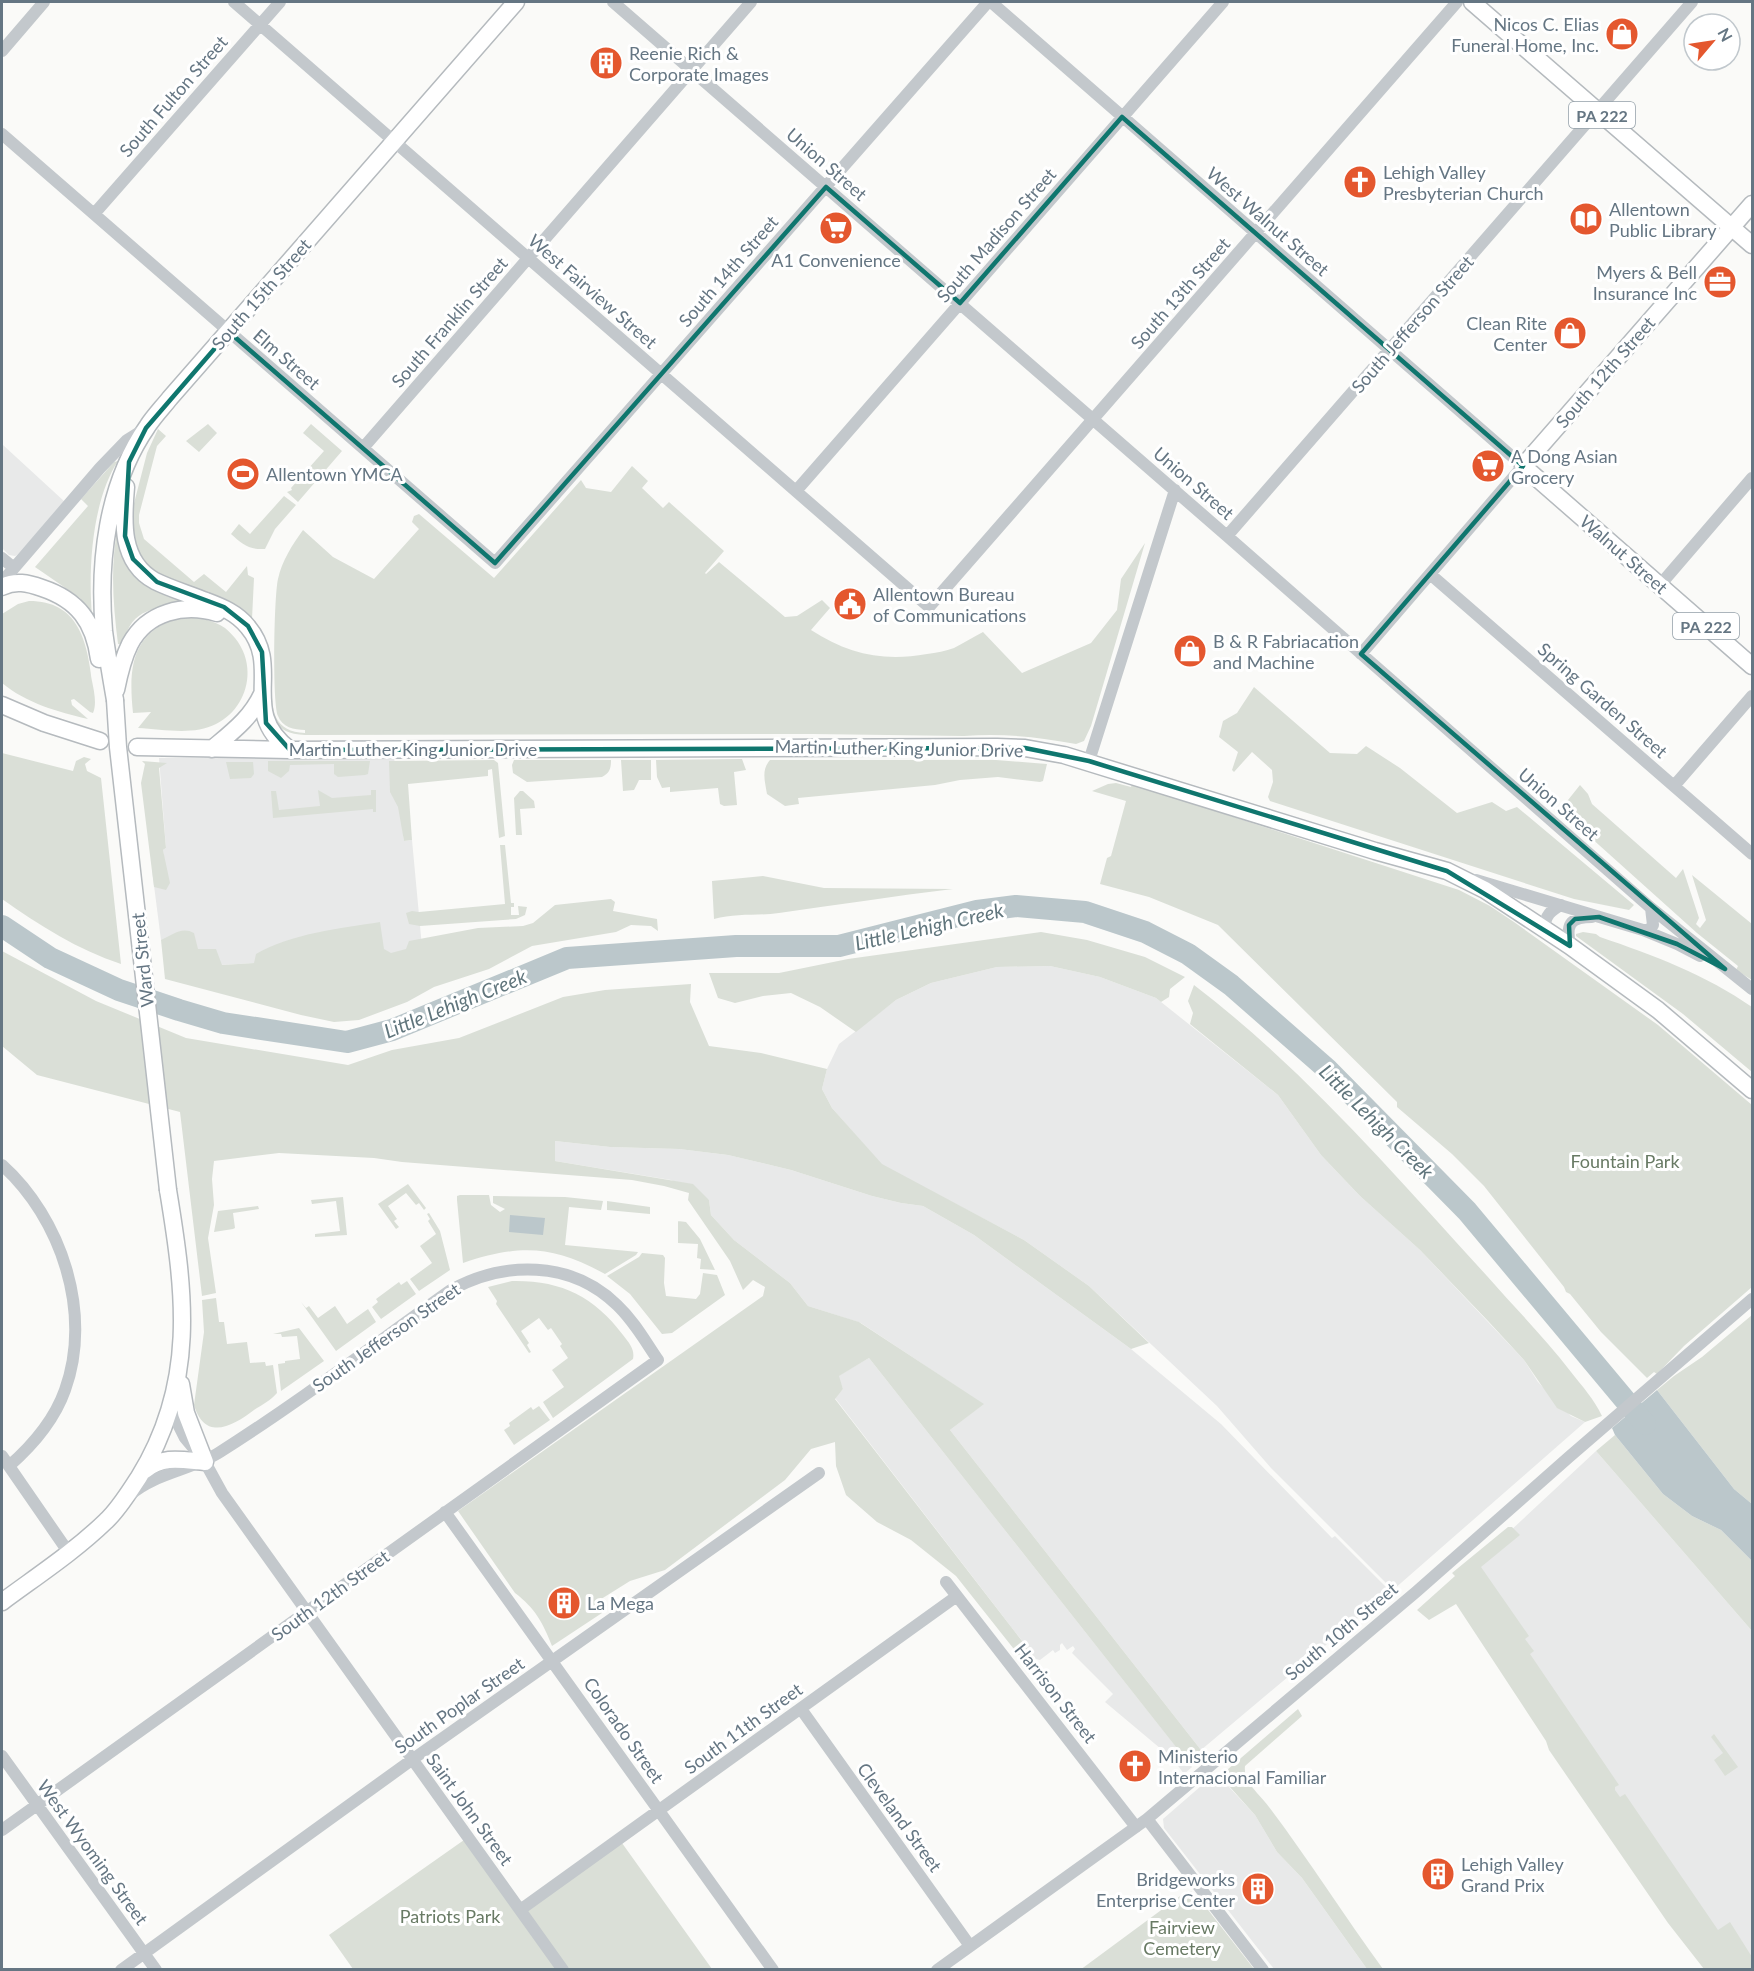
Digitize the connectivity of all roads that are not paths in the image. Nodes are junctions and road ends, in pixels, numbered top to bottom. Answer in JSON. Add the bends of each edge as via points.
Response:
{"nodes":[{"id":1,"x":44,"y":2,"type":"edge"},
{"id":2,"x":234,"y":2,"type":"edge"},
{"id":3,"x":280,"y":2,"type":"edge"},
{"id":4,"x":516,"y":2,"type":"edge"},
{"id":5,"x":613,"y":2,"type":"edge"},
{"id":6,"x":751,"y":2,"type":"edge"},
{"id":7,"x":989,"y":2,"type":"edge"},
{"id":8,"x":1223,"y":2,"type":"edge"},
{"id":9,"x":1457,"y":2,"type":"edge"},
{"id":10,"x":1472,"y":2,"type":"edge"},
{"id":11,"x":1692,"y":2,"type":"edge"},
{"id":12,"x":260,"y":24,"type":"junction"},
{"id":13,"x":2,"y":51,"type":"edge"},
{"id":14,"x":692,"y":70,"type":"junction"},
{"id":15,"x":1598,"y":112,"type":"junction"},
{"id":16,"x":1122,"y":117,"type":"junction"},
{"id":17,"x":2,"y":134,"type":"edge"},
{"id":18,"x":394,"y":141,"type":"junction"},
{"id":19,"x":826,"y":187,"type":"junction"},
{"id":20,"x":1752,"y":204,"type":"edge"},
{"id":21,"x":94,"y":214,"type":"junction"},
{"id":22,"x":1732,"y":227,"type":"junction"},
{"id":23,"x":1256,"y":233,"type":"junction"},
{"id":24,"x":1752,"y":245,"type":"edge"},
{"id":25,"x":528,"y":258,"type":"junction"},
{"id":26,"x":960,"y":303,"type":"junction"},
{"id":27,"x":229,"y":332,"type":"junction"},
{"id":28,"x":1389,"y":350,"type":"junction"},
{"id":29,"x":661,"y":374,"type":"junction"},
{"id":30,"x":1093,"y":419,"type":"junction"},
{"id":31,"x":146,"y":428,"type":"junction"},
{"id":32,"x":363,"y":448,"type":"junction"},
{"id":33,"x":129,"y":462,"type":"junction"},
{"id":34,"x":1523,"y":466,"type":"junction"},
{"id":35,"x":1752,"y":478,"type":"edge"},
{"id":36,"x":1175,"y":490,"type":"junction"},
{"id":37,"x":796,"y":491,"type":"junction"},
{"id":38,"x":1227,"y":536,"type":"junction"},
{"id":39,"x":8,"y":563,"type":"edge"},
{"id":40,"x":495,"y":563,"type":"joint"},
{"id":41,"x":1430,"y":574,"type":"junction"},
{"id":42,"x":2,"y":582,"type":"edge"},
{"id":43,"x":1660,"y":585,"type":"junction"},
{"id":44,"x":2,"y":588,"type":"edge"},
{"id":45,"x":49,"y":590,"type":"junction"},
{"id":46,"x":929,"y":607,"type":"joint"},
{"id":47,"x":1361,"y":654,"type":"junction"},
{"id":48,"x":262,"y":659,"type":"junction"},
{"id":49,"x":1752,"y":666,"type":"edge"},
{"id":50,"x":263,"y":693,"type":"junction"},
{"id":51,"x":1752,"y":696,"type":"edge"},
{"id":52,"x":110,"y":700,"type":"junction"},
{"id":53,"x":6,"y":706,"type":"edge"},
{"id":54,"x":100,"y":741,"type":"dead end"},
{"id":55,"x":137,"y":747,"type":"dead end"},
{"id":56,"x":212,"y":748,"type":"junction"},
{"id":57,"x":290,"y":750,"type":"junction"},
{"id":58,"x":1089,"y":761,"type":"junction"},
{"id":59,"x":1674,"y":786,"type":"junction"},
{"id":60,"x":1752,"y":854,"type":"edge"},
{"id":61,"x":1447,"y":871,"type":"junction"},
{"id":62,"x":1561,"y":905,"type":"junction"},
{"id":63,"x":1651,"y":908,"type":"junction"},
{"id":64,"x":1599,"y":917,"type":"junction"},
{"id":65,"x":1544,"y":928,"type":"junction"},
{"id":66,"x":1643,"y":930,"type":"junction"},
{"id":67,"x":1570,"y":946,"type":"junction"},
{"id":68,"x":1725,"y":969,"type":"junction"},
{"id":69,"x":1752,"y":989,"type":"edge"},
{"id":70,"x":1752,"y":1090,"type":"edge"},
{"id":71,"x":2,"y":1165,"type":"edge"},
{"id":72,"x":1752,"y":1299,"type":"edge"},
{"id":73,"x":658,"y":1360,"type":"joint"},
{"id":74,"x":181,"y":1363,"type":"junction"},
{"id":75,"x":172,"y":1405,"type":"junction"},
{"id":76,"x":5,"y":1461,"type":"edge"},
{"id":77,"x":205,"y":1462,"type":"junction"},
{"id":78,"x":142,"y":1473,"type":"junction"},
{"id":79,"x":819,"y":1473,"type":"dead end"},
{"id":80,"x":121,"y":1502,"type":"junction"},
{"id":81,"x":446,"y":1512,"type":"junction"},
{"id":82,"x":69,"y":1553,"type":"junction"},
{"id":83,"x":946,"y":1582,"type":"dead end"},
{"id":84,"x":957,"y":1596,"type":"junction"},
{"id":85,"x":2,"y":1602,"type":"edge"},
{"id":86,"x":307,"y":1611,"type":"junction"},
{"id":87,"x":553,"y":1661,"type":"junction"},
{"id":88,"x":801,"y":1709,"type":"junction"},
{"id":89,"x":2,"y":1756,"type":"edge"},
{"id":90,"x":413,"y":1759,"type":"junction"},
{"id":91,"x":37,"y":1804,"type":"junction"},
{"id":92,"x":660,"y":1811,"type":"junction"},
{"id":93,"x":1142,"y":1823,"type":"junction"},
{"id":94,"x":2,"y":1830,"type":"edge"},
{"id":95,"x":520,"y":1910,"type":"junction"},
{"id":96,"x":970,"y":1946,"type":"junction"},
{"id":97,"x":144,"y":1953,"type":"junction"},
{"id":98,"x":121,"y":1970,"type":"edge"},
{"id":99,"x":156,"y":1970,"type":"edge"},
{"id":100,"x":563,"y":1970,"type":"edge"},
{"id":101,"x":773,"y":1970,"type":"edge"},
{"id":102,"x":937,"y":1970,"type":"edge"},
{"id":103,"x":1263,"y":1970,"type":"edge"}],
"edges":[{"from":1,"to":13,"type":"street"},
{"from":2,"to":12,"type":"street","name":"West Fairview Street"},
{"from":3,"to":12,"type":"street","name":"South Fulton Street"},
{"from":4,"to":18,"type":"main road","name":"South 15th Street"},
{"from":5,"to":14,"type":"street","name":"Union Street"},
{"from":6,"to":14,"type":"street","name":"South Franklin Street"},
{"from":7,"to":16,"type":"street","name":"West Walnut Street"},
{"from":7,"to":19,"type":"street","name":"South 14th Street"},
{"from":8,"to":16,"type":"street","name":"South Madison Street"},
{"from":9,"to":23,"type":"street","name":"South 13th Street"},
{"from":10,"to":15,"type":"main road","number":"PA 222"},
{"from":11,"to":15,"type":"street","name":"South Jefferson Street"},
{"from":12,"to":18,"type":"street","name":"West Fairview Street"},
{"from":12,"to":21,"type":"street","name":"South Fulton Street"},
{"from":14,"to":19,"type":"street","name":"Union Street"},
{"from":14,"to":25,"type":"street","name":"South Franklin Street"},
{"from":15,"to":22,"type":"main road","number":"PA 222"},
{"from":15,"to":28,"type":"street","name":"South Jefferson Street"},
{"from":16,"to":23,"type":"street","name":"West Walnut Street"},
{"from":16,"to":26,"type":"street","name":"South Madison Street"},
{"from":17,"to":21,"type":"street","name":"Elm Street"},
{"from":18,"to":25,"type":"street","name":"West Fairview Street"},
{"from":18,"to":27,"type":"main road","name":"South 15th Street"},
{"from":19,"to":26,"type":"street","name":"Union Street"},
{"from":19,"to":29,"type":"street","name":"South 14th Street"},
{"from":20,"to":22,"type":"main road","name":"South 12th Street"},
{"from":21,"to":27,"type":"street","name":"Elm Street"},
{"from":22,"to":24,"type":"main road"},
{"from":22,"to":34,"type":"main road","name":"South 12th Street"},
{"from":23,"to":28,"type":"street","name":"West Walnut Street"},
{"from":23,"to":30,"type":"street","name":"South 13th Street"},
{"from":25,"to":29,"type":"street","name":"West Fairview Street"},
{"from":25,"to":32,"type":"street","name":"South Franklin Street"},
{"from":26,"to":30,"type":"street","name":"Union Street"},
{"from":26,"to":37,"type":"street","name":"South Madison Street"},
{"from":27,"to":31,"type":"main road","name":"South 15th Street"},
{"from":27,"to":32,"type":"street","name":"Elm Street"},
{"from":28,"to":34,"type":"street","name":"West Walnut Street"},
{"from":28,"to":38,"type":"street","name":"South Jefferson Street"},
{"from":29,"to":37,"type":"street","name":"West Fairview Street"},
{"from":29,"to":40,"type":"street","name":"South 14th Street"},
{"from":30,"to":36,"type":"street","name":"Union Street"},
{"from":30,"to":46,"type":"street","name":"South 13th Street"},
{"from":31,"to":33,"type":"main road","name":"Ward Street"},
{"from":31,"to":39,"type":"street","name":"South 15th Street","via":[[127,440]]},
{"from":32,"to":40,"type":"street","name":"Elm Street"},
{"from":33,"to":48,"type":"main road","via":[[125,536],[133,559],[157,582],[238,616],[252,633]]},
{"from":33,"to":52,"type":"main road","name":"Ward Street","via":[[110,517],[104,559],[104,631]]},
{"from":34,"to":41,"type":"street","name":"South 12th Street"},
{"from":34,"to":43,"type":"main road","name":"Walnut Street","number":"PA 222"},
{"from":35,"to":43,"type":"street"},
{"from":36,"to":38,"type":"street","name":"Union Street"},
{"from":36,"to":58,"type":"street"},
{"from":37,"to":46,"type":"street","name":"West Fairview Street"},
{"from":38,"to":47,"type":"street","name":"Union Street"},
{"from":39,"to":42,"type":"street","name":"South 15th Street"},
{"from":39,"to":45,"type":"main road"},
{"from":41,"to":47,"type":"street","name":"South 12th Street"},
{"from":41,"to":59,"type":"street","name":"Spring Garden Street"},
{"from":43,"to":49,"type":"main road","name":"Walnut Street","number":"PA 222"},
{"from":44,"to":45,"type":"main road","via":[[18,582]]},
{"from":45,"to":52,"type":"main road","via":[[79,609],[89,624]]},
{"from":47,"to":63,"type":"street","name":"Union Street"},
{"from":48,"to":50,"type":"main road"},
{"from":48,"to":52,"type":"main road","via":[[242,630],[219,614],[205,609],[174,610],[147,623],[130,645]]},
{"from":50,"to":56,"type":"main road","via":[[245,721]]},
{"from":50,"to":57,"type":"main road","via":[[266,723]]},
{"from":51,"to":59,"type":"street"},
{"from":52,"to":74,"type":"main road","name":"Ward Street","bridge":true,"via":[[181,1302]]},
{"from":53,"to":54,"type":"main road"},
{"from":55,"to":56,"type":"main road","name":"Martin Luther King Junior Drive"},
{"from":56,"to":57,"type":"main road","name":"Martin Luther King Junior Drive"},
{"from":57,"to":58,"type":"main road","name":"Martin Luther King Junior Drive","via":[[997,747],[1025,748]]},
{"from":58,"to":61,"type":"main road","name":"Martin Luther King Junior Drive"},
{"from":59,"to":60,"type":"street","name":"Spring Garden Street"},
{"from":61,"to":62,"type":"street"},
{"from":61,"to":65,"type":"main road","name":"Martin Luther King Junior Drive"},
{"from":62,"to":64,"type":"street"},
{"from":62,"to":65,"type":"street","via":[[1551,910]]},
{"from":63,"to":66,"type":"street","via":[[1653,925]]},
{"from":63,"to":68,"type":"street","name":"Union Street"},
{"from":64,"to":66,"type":"street"},
{"from":64,"to":67,"type":"street","via":[[1575,919],[1569,925]]},
{"from":65,"to":67,"type":"main road","name":"Martin Luther King Junior Drive"},
{"from":66,"to":68,"type":"street"},
{"from":67,"to":70,"type":"main road","name":"Martin Luther King Junior Drive","via":[[1658,1010]]},
{"from":68,"to":69,"type":"street","name":"Union Street"},
{"from":71,"to":76,"type":"street","via":[[34,1201],[59,1246],[75,1319],[72,1365],[55,1413],[27,1451]]},
{"from":72,"to":93,"type":"street","name":"South 10th Street","via":[[1416,1592]]},
{"from":73,"to":77,"type":"street","name":"South Jefferson Street","via":[[616,1304],[582,1281],[543,1270],[487,1274],[451,1290]]},
{"from":73,"to":81,"type":"street","name":"South 12th Street"},
{"from":74,"to":75,"type":"main road","name":"Ward Street"},
{"from":74,"to":77,"type":"main road","via":[[182,1399]]},
{"from":75,"to":77,"type":"street","name":"Saint John Street","via":[[185,1438]]},
{"from":75,"to":78,"type":"main road","name":"Ward Street"},
{"from":76,"to":82,"type":"street"},
{"from":77,"to":78,"type":"main road","via":[[159,1460]]},
{"from":77,"to":80,"type":"street","name":"South Jefferson Street","via":[[143,1486]]},
{"from":77,"to":86,"type":"street","name":"Saint John Street"},
{"from":78,"to":80,"type":"main road"},
{"from":79,"to":87,"type":"street","name":"South Poplar Street"},
{"from":80,"to":82,"type":"main road","via":[[108,1519]]},
{"from":81,"to":86,"type":"street","name":"South 12th Street"},
{"from":81,"to":87,"type":"street","name":"Colorado Street"},
{"from":82,"to":85,"type":"main road"},
{"from":83,"to":84,"type":"street","name":"Harrison Street"},
{"from":84,"to":88,"type":"street","name":"South 11th Street"},
{"from":84,"to":93,"type":"street","name":"Harrison Street"},
{"from":86,"to":90,"type":"street","name":"Saint John Street"},
{"from":86,"to":91,"type":"street","name":"South 12th Street"},
{"from":87,"to":90,"type":"street","name":"South Poplar Street"},
{"from":87,"to":92,"type":"street","name":"Colorado Street"},
{"from":88,"to":92,"type":"street","name":"South 11th Street"},
{"from":88,"to":96,"type":"street","name":"Cleveland Street"},
{"from":89,"to":91,"type":"street","name":"West Wyoming Street"},
{"from":90,"to":95,"type":"street","name":"Saint John Street"},
{"from":90,"to":97,"type":"street","name":"South Poplar Street"},
{"from":91,"to":94,"type":"street","name":"South 12th Street"},
{"from":91,"to":97,"type":"street","name":"West Wyoming Street"},
{"from":92,"to":95,"type":"street","name":"South 11th Street"},
{"from":92,"to":101,"type":"street","name":"Colorado Street"},
{"from":93,"to":96,"type":"street","name":"South 10th Street"},
{"from":93,"to":103,"type":"street","name":"Harrison Street"},
{"from":95,"to":100,"type":"street","name":"Saint John Street"},
{"from":96,"to":102,"type":"street","name":"South 10th Street"},
{"from":97,"to":98,"type":"street","name":"South Poplar Street"},
{"from":97,"to":99,"type":"street","name":"West Wyoming Street"}]}
